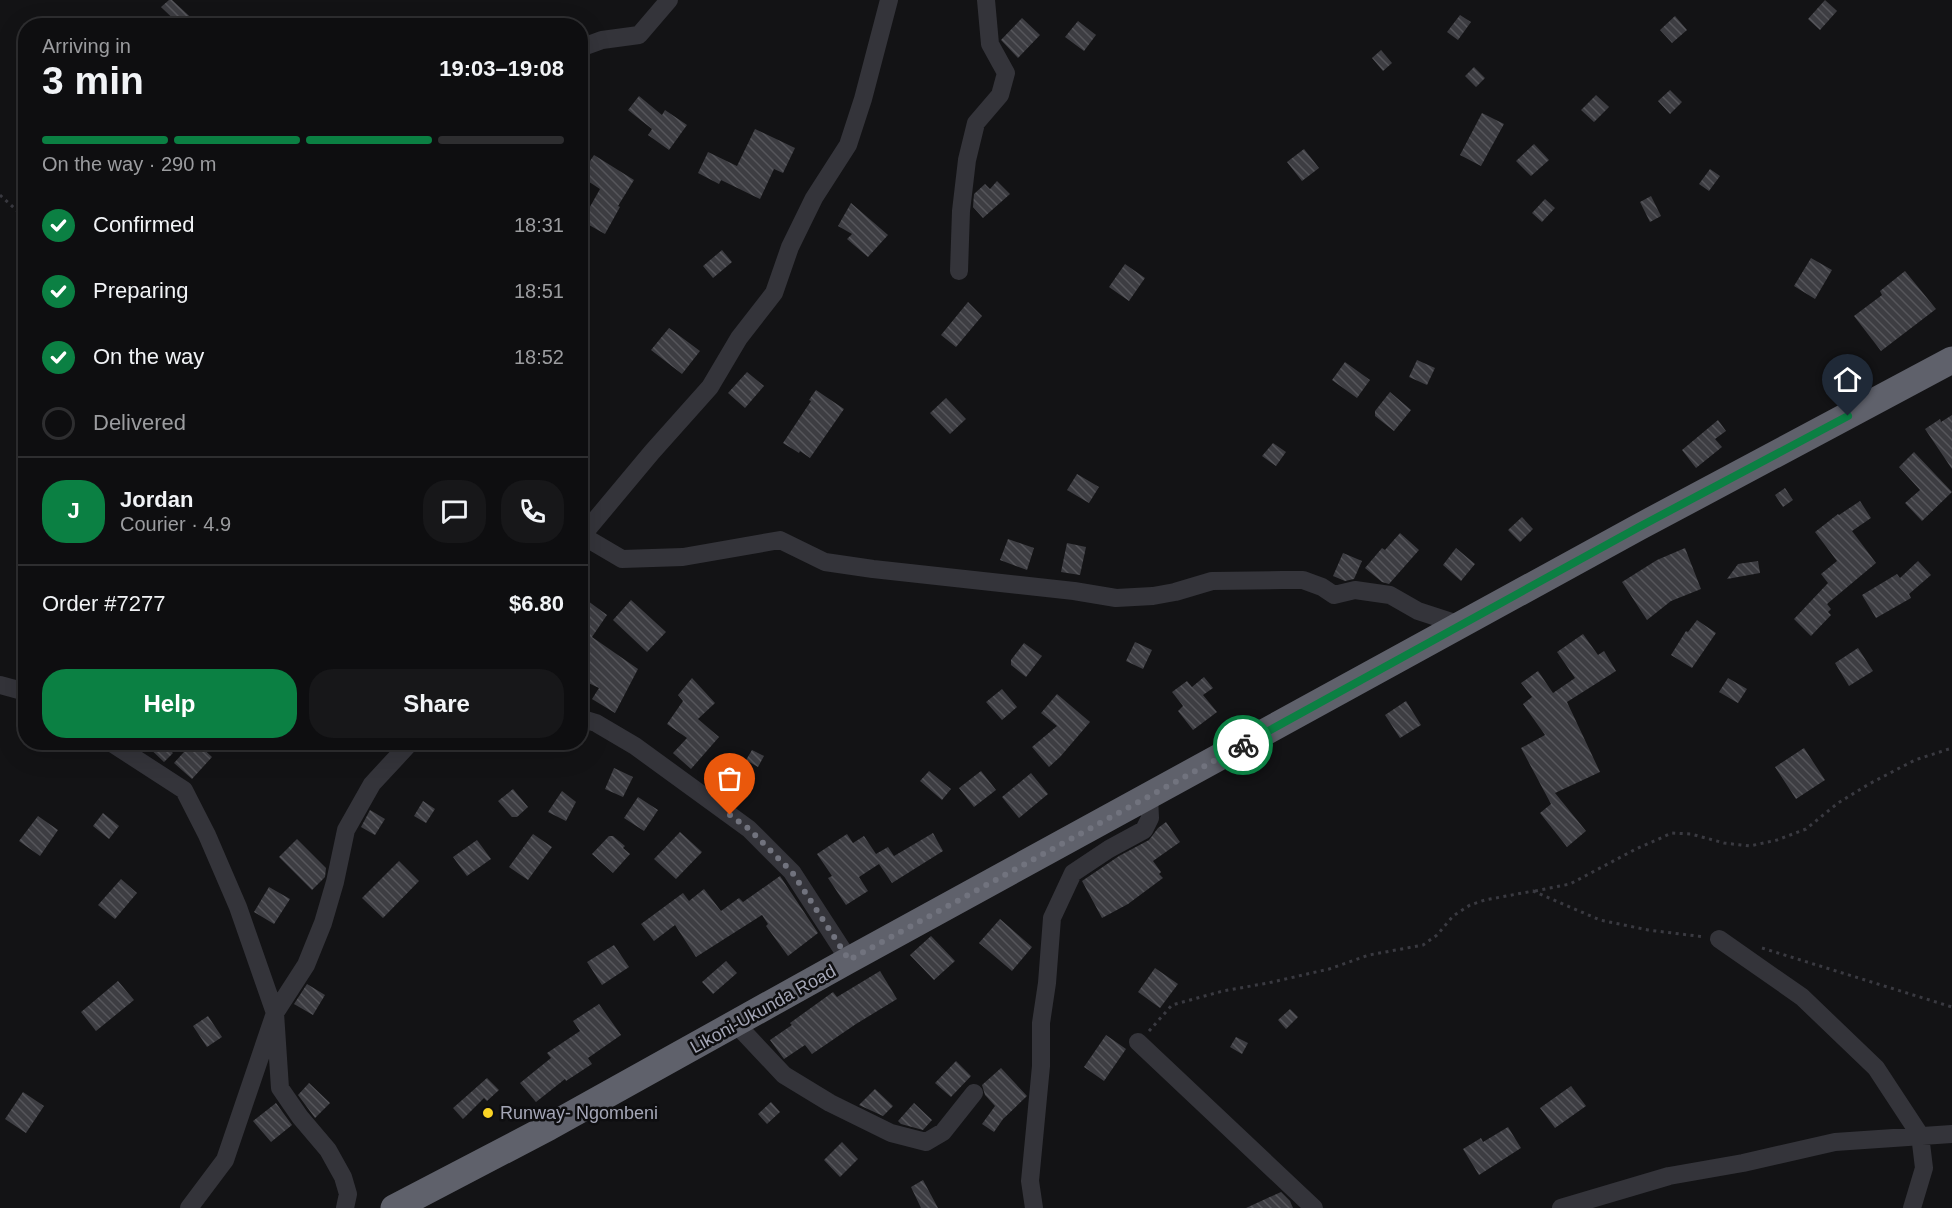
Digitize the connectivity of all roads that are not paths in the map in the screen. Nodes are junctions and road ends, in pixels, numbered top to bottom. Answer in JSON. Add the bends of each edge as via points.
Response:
{"nodes":[{"id":1,"x":669,"y":0,"type":"edge"},
{"id":2,"x":889,"y":0,"type":"edge"},
{"id":3,"x":986,"y":0,"type":"edge"},
{"id":4,"x":588,"y":45,"type":"edge"},
{"id":5,"x":959,"y":271,"type":"dead end"},
{"id":6,"x":1952,"y":360,"type":"edge"},
{"id":7,"x":588,"y":528,"type":"edge"},
{"id":8,"x":588,"y":538,"type":"edge"},
{"id":9,"x":1461,"y":625,"type":"junction"},
{"id":10,"x":0,"y":685,"type":"edge"},
{"id":11,"x":18,"y":690,"type":"edge"},
{"id":12,"x":588,"y":720,"type":"edge"},
{"id":13,"x":123,"y":750,"type":"edge"},
{"id":14,"x":404,"y":750,"type":"edge"},
{"id":15,"x":1149,"y":797,"type":"junction"},
{"id":16,"x":1719,"y":939,"type":"road end"},
{"id":17,"x":849,"y":960,"type":"junction"},
{"id":18,"x":275,"y":1013,"type":"junction"},
{"id":19,"x":736,"y":1024,"type":"junction"},
{"id":20,"x":1138,"y":1042,"type":"road end"},
{"id":21,"x":974,"y":1093,"type":"dead end"},
{"id":22,"x":1952,"y":1134,"type":"edge"},
{"id":23,"x":1920,"y":1135,"type":"junction"},
{"id":24,"x":189,"y":1208,"type":"edge"},
{"id":25,"x":345,"y":1208,"type":"edge"},
{"id":26,"x":394,"y":1208,"type":"edge"},
{"id":27,"x":1034,"y":1208,"type":"edge"},
{"id":28,"x":1314,"y":1208,"type":"edge"},
{"id":29,"x":1561,"y":1208,"type":"edge"},
{"id":30,"x":1912,"y":1208,"type":"edge"}],
"edges":[{"from":1,"to":4,"type":"street","via":[[639,35]]},
{"from":2,"to":7,"type":"street","via":[[848,146],[790,247],[774,293],[739,338],[710,387]]},
{"from":3,"to":5,"type":"street","via":[[990,44],[1006,73],[1000,95],[976,123],[967,160]]},
{"from":6,"to":9,"type":"highway","name":"Likoni-Ukunda Road"},
{"from":8,"to":9,"type":"street","via":[[622,559],[683,557],[780,540],[825,562],[1116,598],[1153,596],[1212,581],[1303,580],[1334,595],[1355,590],[1390,595],[1418,611]]},
{"from":9,"to":15,"type":"highway","name":"Likoni-Ukunda Road"},
{"from":10,"to":11,"type":"street"},
{"from":12,"to":17,"type":"street","via":[[636,746],[749,829],[792,872]]},
{"from":13,"to":18,"type":"street","via":[[184,789],[238,907]]},
{"from":14,"to":18,"type":"street","via":[[372,784],[346,830],[323,923],[306,965]]},
{"from":15,"to":17,"type":"highway","name":"Likoni-Ukunda Road"},
{"from":15,"to":27,"type":"street","via":[[1150,818],[1144,830],[1073,873],[1053,918],[1030,1181]]},
{"from":16,"to":23,"type":"street","via":[[1802,997],[1876,1068]]},
{"from":17,"to":19,"type":"highway","name":"Likoni-Ukunda Road"},
{"from":18,"to":24,"type":"street","via":[[225,1160]]},
{"from":18,"to":25,"type":"street","via":[[280,1088],[328,1150],[343,1177],[348,1194]]},
{"from":19,"to":21,"type":"street","via":[[784,1075],[891,1133],[926,1142],[943,1132]]},
{"from":19,"to":26,"type":"highway","name":"Likoni-Ukunda Road"},
{"from":20,"to":28,"type":"street"},
{"from":22,"to":23,"type":"street"},
{"from":23,"to":29,"type":"street","via":[[1835,1142],[1669,1176]]},
{"from":23,"to":30,"type":"street","via":[[1924,1168]]}]}
